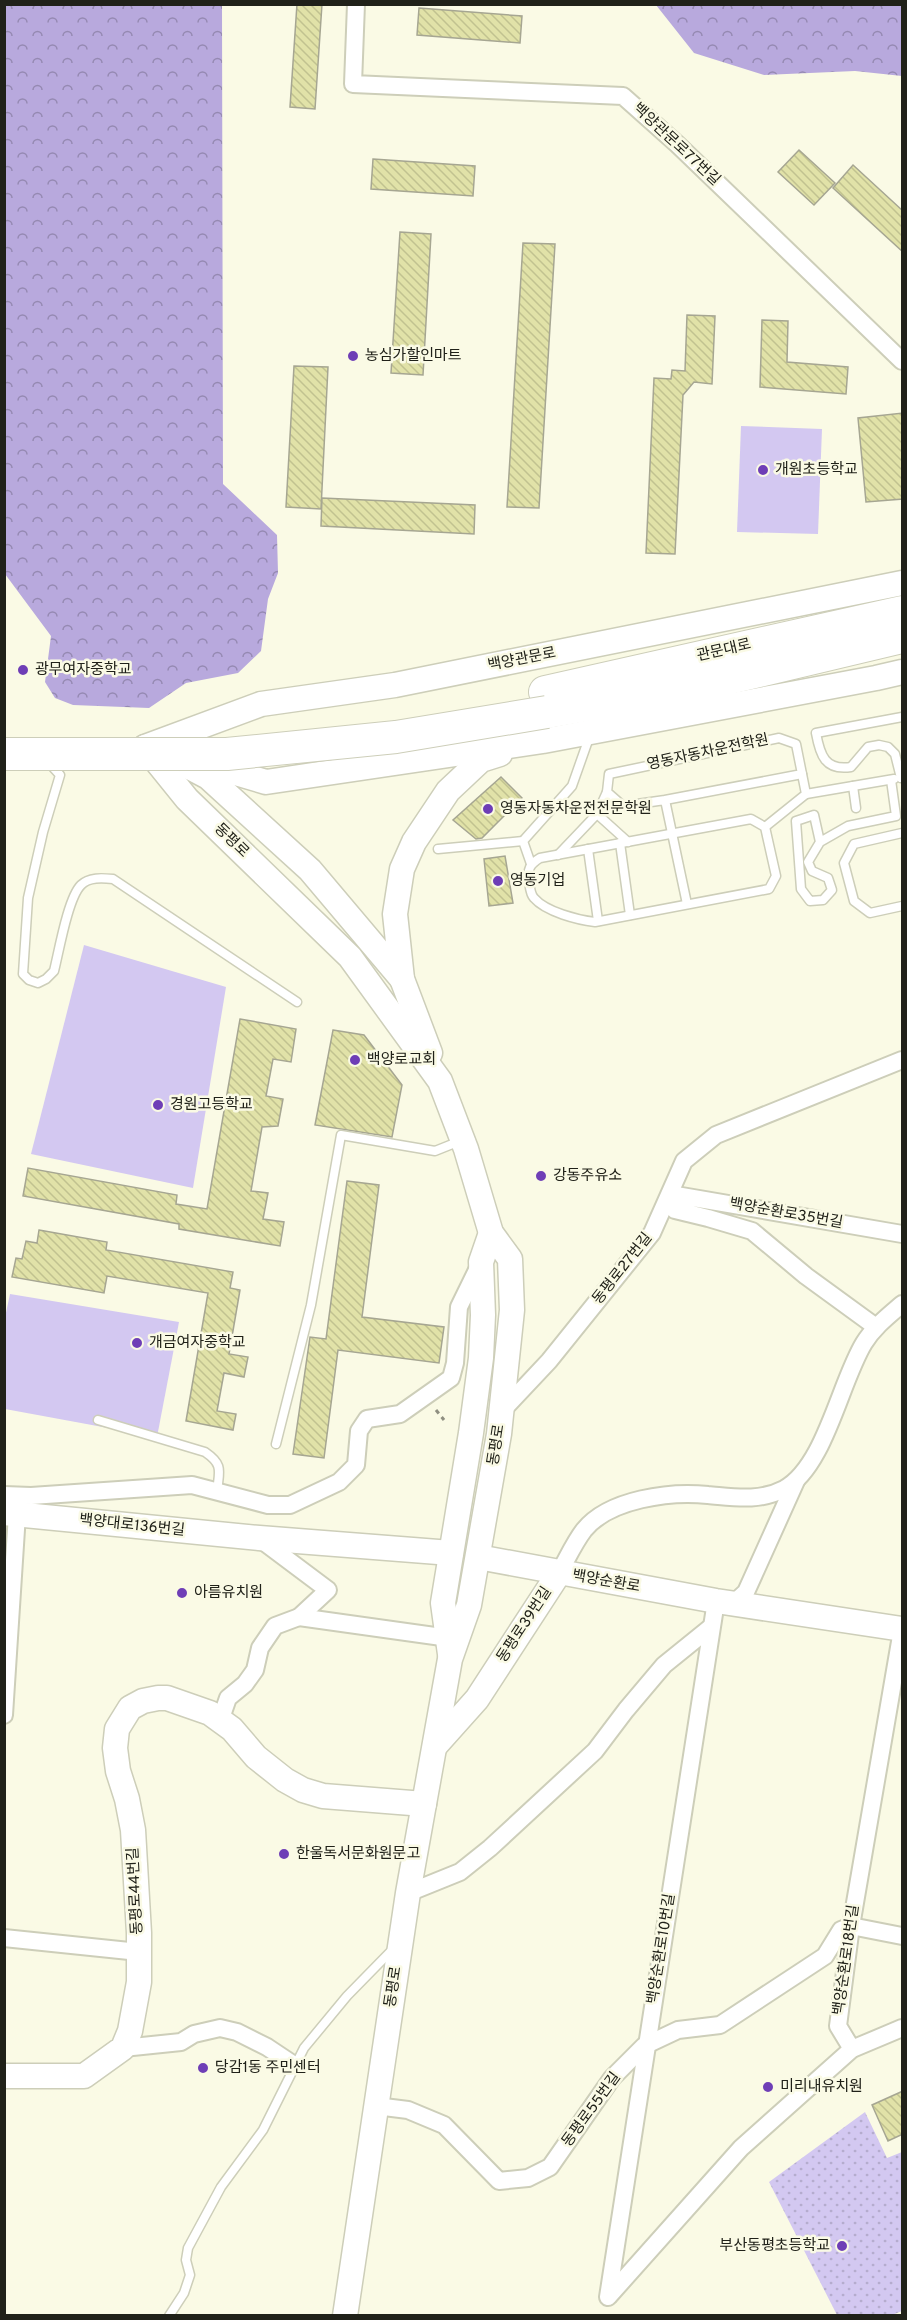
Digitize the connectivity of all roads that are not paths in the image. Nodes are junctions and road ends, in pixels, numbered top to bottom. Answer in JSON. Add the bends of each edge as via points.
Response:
{"nodes":[{"id":1,"x":356,"y":4,"type":"edge"},
{"id":2,"x":903,"y":360,"type":"edge"},
{"id":3,"x":903,"y":583,"type":"edge"},
{"id":4,"x":903,"y":612,"type":"edge"},
{"id":5,"x":903,"y":637,"type":"edge"},
{"id":6,"x":903,"y":672,"type":"edge"},
{"id":7,"x":545,"y":715,"type":"junction"},
{"id":8,"x":903,"y":717,"type":"edge"},
{"id":9,"x":591,"y":732,"type":"junction"},
{"id":10,"x":14,"y":744,"type":"edge"},
{"id":11,"x":4,"y":745,"type":"edge"},
{"id":12,"x":145,"y":747,"type":"junction"},
{"id":13,"x":802,"y":774,"type":"junction"},
{"id":14,"x":902,"y":778,"type":"edge"},
{"id":15,"x":891,"y":780,"type":"junction"},
{"id":16,"x":853,"y":786,"type":"junction"},
{"id":17,"x":607,"y":792,"type":"junction"},
{"id":18,"x":806,"y":794,"type":"junction"},
{"id":19,"x":665,"y":800,"type":"junction"},
{"id":20,"x":856,"y":808,"type":"dead end"},
{"id":21,"x":597,"y":814,"type":"junction"},
{"id":22,"x":765,"y":827,"type":"junction"},
{"id":23,"x":903,"y":833,"type":"edge"},
{"id":24,"x":672,"y":834,"type":"junction"},
{"id":25,"x":523,"y":841,"type":"junction"},
{"id":26,"x":820,"y":842,"type":"junction"},
{"id":27,"x":624,"y":843,"type":"junction"},
{"id":28,"x":438,"y":849,"type":"dead end"},
{"id":29,"x":588,"y":849,"type":"junction"},
{"id":30,"x":558,"y":855,"type":"junction"},
{"id":31,"x":531,"y":864,"type":"junction"},
{"id":32,"x":687,"y":904,"type":"junction"},
{"id":33,"x":903,"y":906,"type":"edge"},
{"id":34,"x":630,"y":915,"type":"junction"},
{"id":35,"x":598,"y":921,"type":"junction"},
{"id":36,"x":402,"y":979,"type":"junction"},
{"id":37,"x":297,"y":1002,"type":"dead end"},
{"id":38,"x":903,"y":1060,"type":"edge"},
{"id":39,"x":440,"y":1080,"type":"junction"},
{"id":40,"x":463,"y":1140,"type":"junction"},
{"id":41,"x":670,"y":1194,"type":"junction"},
{"id":42,"x":491,"y":1233,"type":"junction"},
{"id":43,"x":903,"y":1234,"type":"edge"},
{"id":44,"x":481,"y":1262,"type":"junction"},
{"id":45,"x":903,"y":1304,"type":"edge"},
{"id":46,"x":876,"y":1327,"type":"junction"},
{"id":47,"x":502,"y":1411,"type":"junction"},
{"id":48,"x":98,"y":1420,"type":"dead end"},
{"id":49,"x":276,"y":1444,"type":"dead end"},
{"id":50,"x":797,"y":1480,"type":"junction"},
{"id":51,"x":217,"y":1492,"type":"junction"},
{"id":52,"x":9,"y":1507,"type":"edge"},
{"id":53,"x":259,"y":1538,"type":"junction"},
{"id":54,"x":452,"y":1553,"type":"junction"},
{"id":55,"x":478,"y":1557,"type":"junction"},
{"id":56,"x":559,"y":1573,"type":"junction"},
{"id":57,"x":725,"y":1602,"type":"junction"},
{"id":58,"x":299,"y":1617,"type":"junction"},
{"id":59,"x":711,"y":1627,"type":"junction"},
{"id":60,"x":903,"y":1630,"type":"edge"},
{"id":61,"x":449,"y":1649,"type":"junction"},
{"id":62,"x":5,"y":1687,"type":"edge"},
{"id":63,"x":4,"y":1715,"type":"edge"},
{"id":64,"x":220,"y":1721,"type":"junction"},
{"id":65,"x":435,"y":1746,"type":"junction"},
{"id":66,"x":424,"y":1804,"type":"junction"},
{"id":67,"x":408,"y":1893,"type":"junction"},
{"id":68,"x":851,"y":1926,"type":"junction"},
{"id":69,"x":903,"y":1936,"type":"edge"},
{"id":70,"x":4,"y":1938,"type":"edge"},
{"id":71,"x":401,"y":1942,"type":"junction"},
{"id":72,"x":139,"y":1952,"type":"junction"},
{"id":73,"x":903,"y":2028,"type":"edge"},
{"id":74,"x":648,"y":2044,"type":"junction"},
{"id":75,"x":123,"y":2048,"type":"junction"},
{"id":76,"x":852,"y":2049,"type":"junction"},
{"id":77,"x":294,"y":2065,"type":"junction"},
{"id":78,"x":4,"y":2076,"type":"edge"},
{"id":79,"x":376,"y":2106,"type":"junction"},
{"id":80,"x":169,"y":2316,"type":"edge"},
{"id":81,"x":345,"y":2316,"type":"edge"}],
"edges":[{"from":1,"to":2,"type":"street","name":"백양관문로77번길","via":[[353,84],[623,96]]},
{"from":3,"to":12,"type":"main road","name":"백양관문로","via":[[441,676],[261,704]]},
{"from":4,"to":7,"type":"highway","name":"관문대로"},
{"from":5,"to":7,"type":"highway","name":"관문대로","via":[[700,685]]},
{"from":6,"to":9,"type":"main road","name":"백양관문로"},
{"from":7,"to":9,"type":"main road","name":"백양관문로"},
{"from":7,"to":10,"type":"highway","via":[[394,717]]},
{"from":7,"to":12,"type":"main road","name":"백양관문로","via":[[266,782]]},
{"from":7,"to":36,"type":"main road","via":[[481,760],[448,791],[414,842],[402,868],[395,914]]},
{"from":8,"to":14,"type":"lane","via":[[816,733],[826,762],[839,769],[851,766],[868,747],[879,744],[895,754]]},
{"from":9,"to":25,"type":"lane","via":[[572,786]]},
{"from":10,"to":11,"type":"main road","name":"백양관문로"},
{"from":10,"to":12,"type":"main road","name":"백양관문로"},
{"from":10,"to":37,"type":"lane","via":[[60,775],[28,898],[23,974],[29,980],[38,983],[54,971],[73,897],[82,883],[113,879]]},
{"from":12,"to":36,"type":"main road","name":"동평로","via":[[208,777],[225,792],[310,870]]},
{"from":12,"to":39,"type":"main road","name":"동평로","via":[[187,799],[350,957]]},
{"from":13,"to":17,"type":"lane","name":"영동자동차운전학원","via":[[796,744],[778,738],[609,774]]},
{"from":13,"to":18,"type":"lane","name":"영동자동차운전학원"},
{"from":13,"to":19,"type":"lane"},
{"from":14,"to":15,"type":"lane"},
{"from":15,"to":16,"type":"lane"},
{"from":15,"to":26,"type":"lane","via":[[896,816],[848,826]]},
{"from":16,"to":18,"type":"lane"},
{"from":16,"to":20,"type":"lane"},
{"from":17,"to":19,"type":"lane","via":[[623,806]]},
{"from":17,"to":21,"type":"lane","name":"영동자동차운전학원"},
{"from":18,"to":22,"type":"lane"},
{"from":19,"to":24,"type":"lane"},
{"from":21,"to":27,"type":"lane"},
{"from":21,"to":30,"type":"lane","name":"영동자동차운전학원"},
{"from":22,"to":24,"type":"lane","name":"영동자동차운전학원","via":[[751,819]]},
{"from":22,"to":32,"type":"lane","via":[[776,876],[769,889]]},
{"from":23,"to":33,"type":"lane","via":[[854,844],[844,863],[855,901],[870,913]]},
{"from":24,"to":27,"type":"lane","name":"영동자동차운전학원"},
{"from":24,"to":32,"type":"lane"},
{"from":25,"to":28,"type":"lane"},
{"from":25,"to":31,"type":"lane"},
{"from":26,"to":26,"type":"lane","via":[[814,815],[796,821],[801,889],[810,902],[823,900],[832,890],[828,878],[812,871],[808,862]]},
{"from":27,"to":29,"type":"lane","name":"영동자동차운전학원"},
{"from":27,"to":34,"type":"lane"},
{"from":29,"to":30,"type":"lane","name":"영동자동차운전학원"},
{"from":29,"to":35,"type":"lane"},
{"from":30,"to":31,"type":"lane","name":"영동자동차운전학원"},
{"from":31,"to":35,"type":"lane","via":[[527,873],[535,899],[575,920]]},
{"from":32,"to":34,"type":"lane"},
{"from":34,"to":35,"type":"lane"},
{"from":36,"to":39,"type":"main road"},
{"from":38,"to":41,"type":"street","name":"동평로27번길","via":[[716,1135],[684,1161]]},
{"from":39,"to":40,"type":"main road","name":"동평로"},
{"from":40,"to":42,"type":"main road","name":"동평로"},
{"from":40,"to":49,"type":"lane","via":[[435,1151],[341,1135],[311,1305]]},
{"from":41,"to":43,"type":"street","name":"백양순환로35번길"},
{"from":41,"to":46,"type":"street","via":[[675,1210],[752,1231]]},
{"from":41,"to":47,"type":"street","name":"동평로27번길","via":[[652,1233],[549,1361]]},
{"from":42,"to":44,"type":"main road","name":"동평로"},
{"from":42,"to":47,"type":"main road","name":"동평로","via":[[510,1259],[512,1310]]},
{"from":44,"to":51,"type":"street","via":[[459,1307],[451,1378],[400,1414],[367,1419],[359,1431],[356,1465],[339,1482],[291,1504],[268,1505]]},
{"from":44,"to":54,"type":"main road","name":"동평로","via":[[480,1358]]},
{"from":45,"to":46,"type":"street"},
{"from":46,"to":50,"type":"street","via":[[859,1352],[816,1452]]},
{"from":47,"to":55,"type":"main road","name":"동평로"},
{"from":48,"to":51,"type":"lane","via":[[206,1452],[220,1466]]},
{"from":50,"to":56,"type":"street","name":"동평로39번길","via":[[783,1489],[746,1499],[676,1494],[632,1502],[586,1528]]},
{"from":50,"to":57,"type":"street","via":[[746,1592]]},
{"from":51,"to":52,"type":"street","via":[[192,1485],[31,1496]]},
{"from":52,"to":53,"type":"main road","name":"백양대로136번길"},
{"from":52,"to":62,"type":"street"},
{"from":53,"to":54,"type":"main road","name":"백양대로136번길"},
{"from":53,"to":58,"type":"street","via":[[328,1590]]},
{"from":54,"to":61,"type":"main road","name":"동평로","via":[[443,1603]]},
{"from":55,"to":56,"type":"main road","name":"백양순환로"},
{"from":55,"to":61,"type":"main road","name":"동평로","via":[[469,1605]]},
{"from":56,"to":57,"type":"main road","name":"백양순환로"},
{"from":56,"to":65,"type":"main road","name":"동평로39번길","via":[[477,1699]]},
{"from":57,"to":59,"type":"street","name":"백양순환로10번길"},
{"from":57,"to":60,"type":"main road","name":"백양순환로"},
{"from":58,"to":61,"type":"street"},
{"from":58,"to":64,"type":"street","via":[[275,1626],[260,1648],[255,1670],[228,1698]]},
{"from":59,"to":67,"type":"street","via":[[664,1665],[595,1750],[490,1848],[460,1872]]},
{"from":59,"to":74,"type":"street","name":"백양순환로10번길"},
{"from":60,"to":68,"type":"street","name":"백양순환로18번길"},
{"from":61,"to":65,"type":"main road","name":"동평로"},
{"from":62,"to":63,"type":"street"},
{"from":64,"to":66,"type":"main road","name":"동평로44번길","via":[[256,1757],[303,1790],[323,1796]]},
{"from":64,"to":72,"type":"main road","name":"동평로44번길","via":[[210,1713],[158,1698],[130,1708],[117,1729],[118,1771],[133,1830]]},
{"from":65,"to":66,"type":"main road","name":"동평로"},
{"from":66,"to":67,"type":"main road","name":"동평로"},
{"from":67,"to":71,"type":"main road","name":"동평로"},
{"from":68,"to":69,"type":"street"},
{"from":68,"to":74,"type":"street","name":"동평로55번길","via":[[841,1930],[825,1956],[720,2025],[678,2031]]},
{"from":68,"to":76,"type":"street","name":"백양순환로18번길","via":[[838,2026]]},
{"from":70,"to":72,"type":"street"},
{"from":71,"to":77,"type":"lane","via":[[347,1996]]},
{"from":71,"to":79,"type":"main road","name":"동평로"},
{"from":72,"to":75,"type":"main road","name":"동평로44번길","via":[[139,1982]]},
{"from":73,"to":76,"type":"street"},
{"from":74,"to":76,"type":"street","name":"백양순환로10번길","via":[[608,2297],[741,2148]]},
{"from":74,"to":79,"type":"street","name":"동평로55번길","via":[[612,2078],[550,2167],[528,2178],[499,2181],[444,2125],[408,2110]]},
{"from":75,"to":77,"type":"street","via":[[181,2042],[194,2034],[220,2028],[267,2047]]},
{"from":75,"to":78,"type":"main road","via":[[84,2076]]},
{"from":77,"to":80,"type":"lane","via":[[263,2130],[221,2187],[188,2248],[190,2276]]},
{"from":79,"to":81,"type":"main road","name":"동평로"}]}
